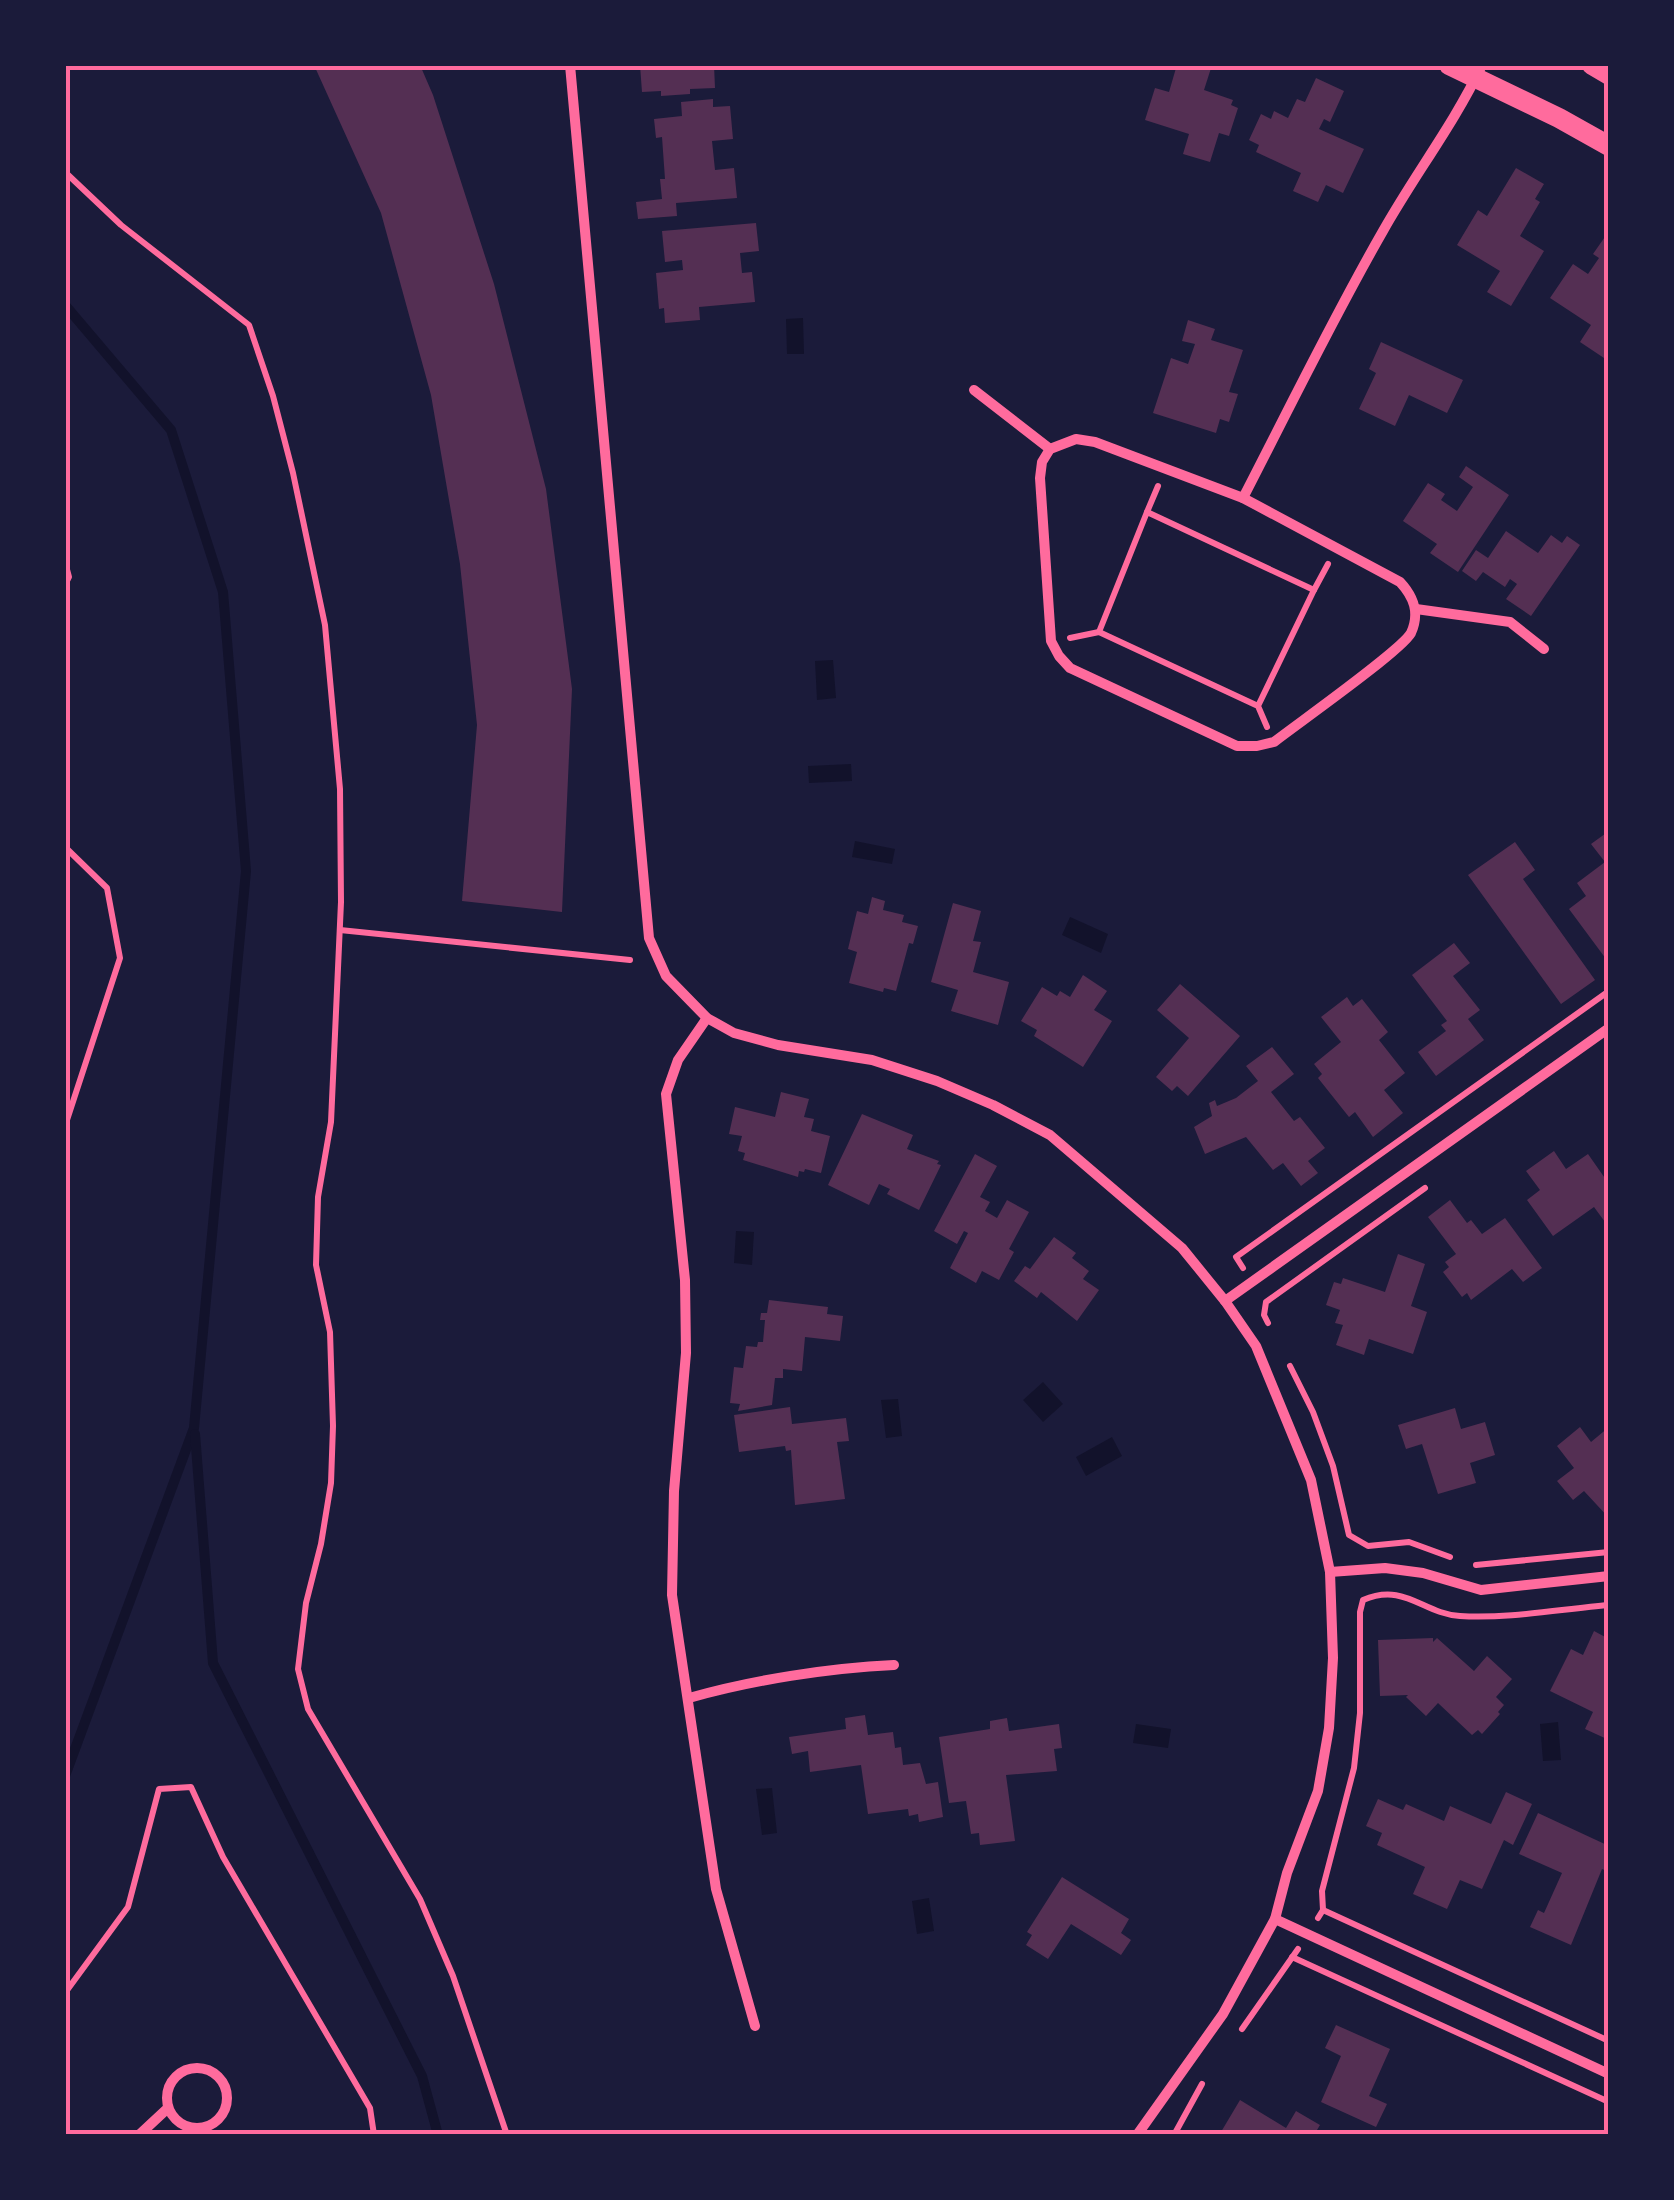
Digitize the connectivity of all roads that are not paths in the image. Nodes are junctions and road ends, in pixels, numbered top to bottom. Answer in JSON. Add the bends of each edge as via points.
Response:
{"nodes":[{"id":1,"x":570,"y":65,"type":"edge"},
{"id":2,"x":1449,"y":65,"type":"edge"},
{"id":3,"x":1592,"y":65,"type":"edge"},
{"id":4,"x":1479,"y":71,"type":"edge"},
{"id":5,"x":1609,"y":75,"type":"edge"},
{"id":6,"x":1609,"y":146,"type":"edge"},
{"id":7,"x":974,"y":390,"type":"dead end"},
{"id":8,"x":1050,"y":449,"type":"junction"},
{"id":9,"x":1244,"y":498,"type":"junction"},
{"id":10,"x":1416,"y":609,"type":"junction"},
{"id":11,"x":1544,"y":649,"type":"dead end"},
{"id":12,"x":707,"y":1018,"type":"junction"},
{"id":13,"x":1609,"y":1028,"type":"edge"},
{"id":14,"x":1224,"y":1301,"type":"junction"},
{"id":15,"x":1330,"y":1572,"type":"junction"},
{"id":16,"x":1609,"y":1576,"type":"edge"},
{"id":17,"x":894,"y":1666,"type":"dead end"},
{"id":18,"x":690,"y":1698,"type":"junction"},
{"id":19,"x":1275,"y":1919,"type":"junction"},
{"id":20,"x":755,"y":2026,"type":"dead end"},
{"id":21,"x":1609,"y":2074,"type":"edge"},
{"id":22,"x":168,"y":2108,"type":"junction"},
{"id":23,"x":183,"y":2130,"type":"edge"},
{"id":24,"x":139,"y":2135,"type":"edge"},
{"id":25,"x":1137,"y":2135,"type":"edge"}],
"edges":[{"from":1,"to":12,"type":"street","via":[[650,938],[666,976]]},
{"from":2,"to":4,"type":"main road"},
{"from":3,"to":5,"type":"main road"},
{"from":4,"to":6,"type":"main road"},
{"from":4,"to":9,"type":"street","via":[[1349,290]]},
{"from":7,"to":8,"type":"street"},
{"from":8,"to":9,"type":"street","via":[[1076,439],[1095,442]]},
{"from":8,"to":10,"type":"street","via":[[1040,478],[1051,642],[1058,656],[1070,668],[1238,746],[1274,742],[1408,638]]},
{"from":9,"to":10,"type":"street","via":[[1400,582]]},
{"from":10,"to":11,"type":"street","via":[[1510,622]]},
{"from":12,"to":14,"type":"street","via":[[734,1033],[872,1060],[937,1081],[1050,1135],[1182,1248]]},
{"from":12,"to":18,"type":"street","via":[[678,1060],[666,1094],[686,1354],[672,1595]]},
{"from":13,"to":14,"type":"street"},
{"from":14,"to":15,"type":"street","via":[[1256,1346],[1311,1480]]},
{"from":15,"to":16,"type":"street","via":[[1404,1570],[1481,1590]]},
{"from":15,"to":19,"type":"street","via":[[1326,1744],[1318,1792]]},
{"from":17,"to":18,"type":"street"},
{"from":18,"to":20,"type":"street","via":[[716,1889]]},
{"from":19,"to":21,"type":"street"},
{"from":19,"to":25,"type":"street","via":[[1223,2014]]},
{"from":22,"to":23,"type":"street"},
{"from":22,"to":23,"type":"street","via":[[168,2087],[181,2071],[202,2068],[220,2078],[227,2097],[220,2117]]},
{"from":22,"to":24,"type":"street"}]}
